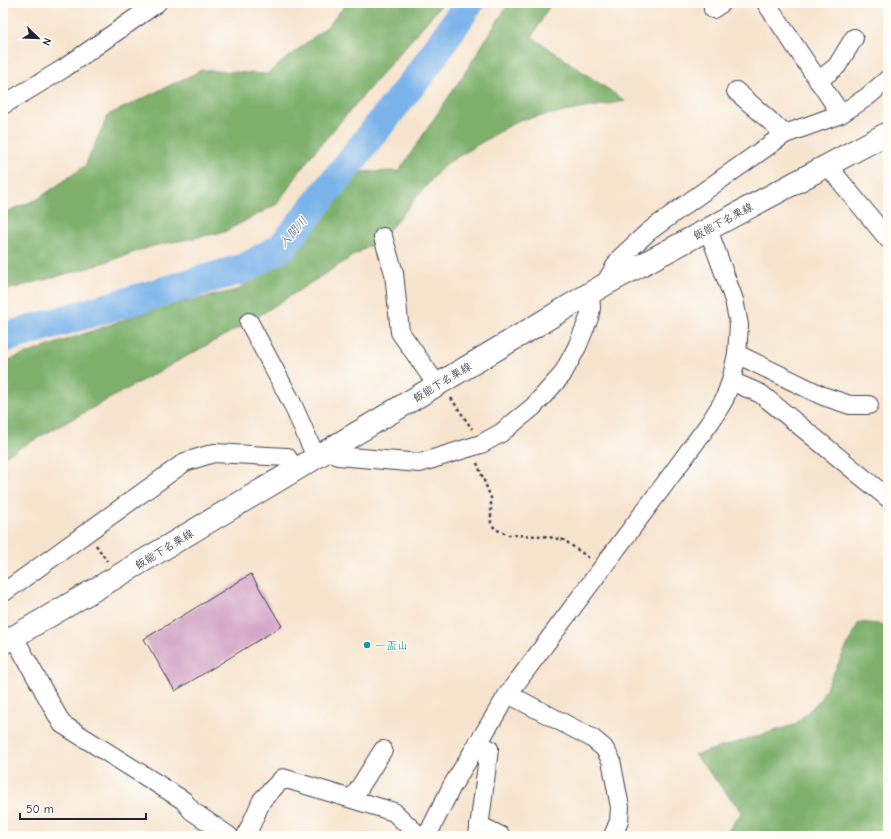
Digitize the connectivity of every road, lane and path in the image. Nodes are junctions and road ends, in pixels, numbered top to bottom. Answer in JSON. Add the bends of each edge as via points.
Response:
{"nodes":[{"id":1,"x":156,"y":3,"type":"edge"},
{"id":2,"x":766,"y":3,"type":"edge"},
{"id":3,"x":854,"y":38,"type":"dead end"},
{"id":4,"x":888,"y":79,"type":"edge"},
{"id":5,"x":818,"y":81,"type":"junction"},
{"id":6,"x":736,"y":91,"type":"dead end"},
{"id":7,"x":3,"y":105,"type":"edge"},
{"id":8,"x":841,"y":114,"type":"junction"},
{"id":9,"x":888,"y":133,"type":"edge"},
{"id":10,"x":785,"y":134,"type":"junction"},
{"id":11,"x":827,"y":165,"type":"junction"},
{"id":12,"x":708,"y":228,"type":"junction"},
{"id":13,"x":383,"y":237,"type":"dead end"},
{"id":14,"x":888,"y":239,"type":"edge"},
{"id":15,"x":597,"y":289,"type":"junction"},
{"id":16,"x":249,"y":322,"type":"dead end"},
{"id":17,"x":737,"y":354,"type":"junction"},
{"id":18,"x":731,"y":381,"type":"junction"},
{"id":19,"x":439,"y":384,"type":"junction"},
{"id":20,"x":869,"y":405,"type":"dead end"},
{"id":21,"x":476,"y":446,"type":"junction"},
{"id":22,"x":324,"y":452,"type":"junction"},
{"id":23,"x":296,"y":470,"type":"junction"},
{"id":24,"x":888,"y":498,"type":"edge"},
{"id":25,"x":88,"y":533,"type":"junction"},
{"id":26,"x":602,"y":567,"type":"junction"},
{"id":27,"x":118,"y":576,"type":"junction"},
{"id":28,"x":3,"y":593,"type":"edge"},
{"id":29,"x":8,"y":640,"type":"edge"},
{"id":30,"x":508,"y":694,"type":"junction"},
{"id":31,"x":478,"y":742,"type":"junction"},
{"id":32,"x":383,"y":750,"type":"dead end"},
{"id":33,"x":353,"y":798,"type":"junction"},
{"id":34,"x":479,"y":830,"type":"edge"},
{"id":35,"x":229,"y":836,"type":"edge"},
{"id":36,"x":246,"y":836,"type":"edge"},
{"id":37,"x":418,"y":836,"type":"edge"},
{"id":38,"x":427,"y":836,"type":"edge"},
{"id":39,"x":501,"y":836,"type":"edge"},
{"id":40,"x":613,"y":836,"type":"edge"}],
"edges":[{"from":1,"to":7,"type":"street","via":[[63,69]]},
{"from":2,"to":5,"type":"street"},
{"from":3,"to":5,"type":"street","via":[[837,66]]},
{"from":4,"to":8,"type":"street"},
{"from":5,"to":8,"type":"street"},
{"from":6,"to":10,"type":"street"},
{"from":8,"to":10,"type":"street"},
{"from":9,"to":11,"type":"main road","name":"飯能下名栗線"},
{"from":10,"to":15,"type":"street","via":[[648,232],[620,258]]},
{"from":11,"to":12,"type":"main road","name":"飯能下名栗線"},
{"from":11,"to":14,"type":"street"},
{"from":12,"to":15,"type":"main road","name":"飯能下名栗線"},
{"from":12,"to":17,"type":"street","via":[[734,300],[739,325]]},
{"from":13,"to":19,"type":"street","via":[[394,274],[400,332]]},
{"from":15,"to":19,"type":"main road","name":"飯能下名栗線"},
{"from":15,"to":21,"type":"street","via":[[589,318],[562,376],[533,407],[501,433]]},
{"from":16,"to":22,"type":"street","via":[[291,401]]},
{"from":17,"to":18,"type":"street"},
{"from":17,"to":20,"type":"street","via":[[823,396],[850,405]]},
{"from":18,"to":24,"type":"street","via":[[761,394]]},
{"from":18,"to":26,"type":"street","via":[[724,400],[711,421]]},
{"from":19,"to":21,"type":"path"},
{"from":19,"to":22,"type":"main road","name":"飯能下名栗線"},
{"from":21,"to":22,"type":"street","via":[[420,463],[338,456]]},
{"from":21,"to":26,"type":"path","via":[[491,498],[491,523],[495,529],[509,535],[543,536],[564,540]]},
{"from":22,"to":23,"type":"main road","name":"飯能下名栗線"},
{"from":23,"to":25,"type":"street","via":[[288,457],[214,453],[185,462]]},
{"from":23,"to":27,"type":"main road","name":"飯能下名栗線"},
{"from":25,"to":27,"type":"path"},
{"from":25,"to":28,"type":"street"},
{"from":26,"to":30,"type":"street"},
{"from":27,"to":29,"type":"main road","name":"飯能下名栗線"},
{"from":29,"to":35,"type":"street","via":[[62,724],[183,800],[192,811]]},
{"from":30,"to":31,"type":"street"},
{"from":30,"to":40,"type":"street","via":[[592,738],[604,748],[611,760],[620,807]]},
{"from":31,"to":34,"type":"street","via":[[489,749]]},
{"from":31,"to":38,"type":"street"},
{"from":32,"to":33,"type":"street"},
{"from":33,"to":36,"type":"street","via":[[283,778],[262,800]]},
{"from":33,"to":37,"type":"street","via":[[394,812]]},
{"from":34,"to":39,"type":"street"}]}
